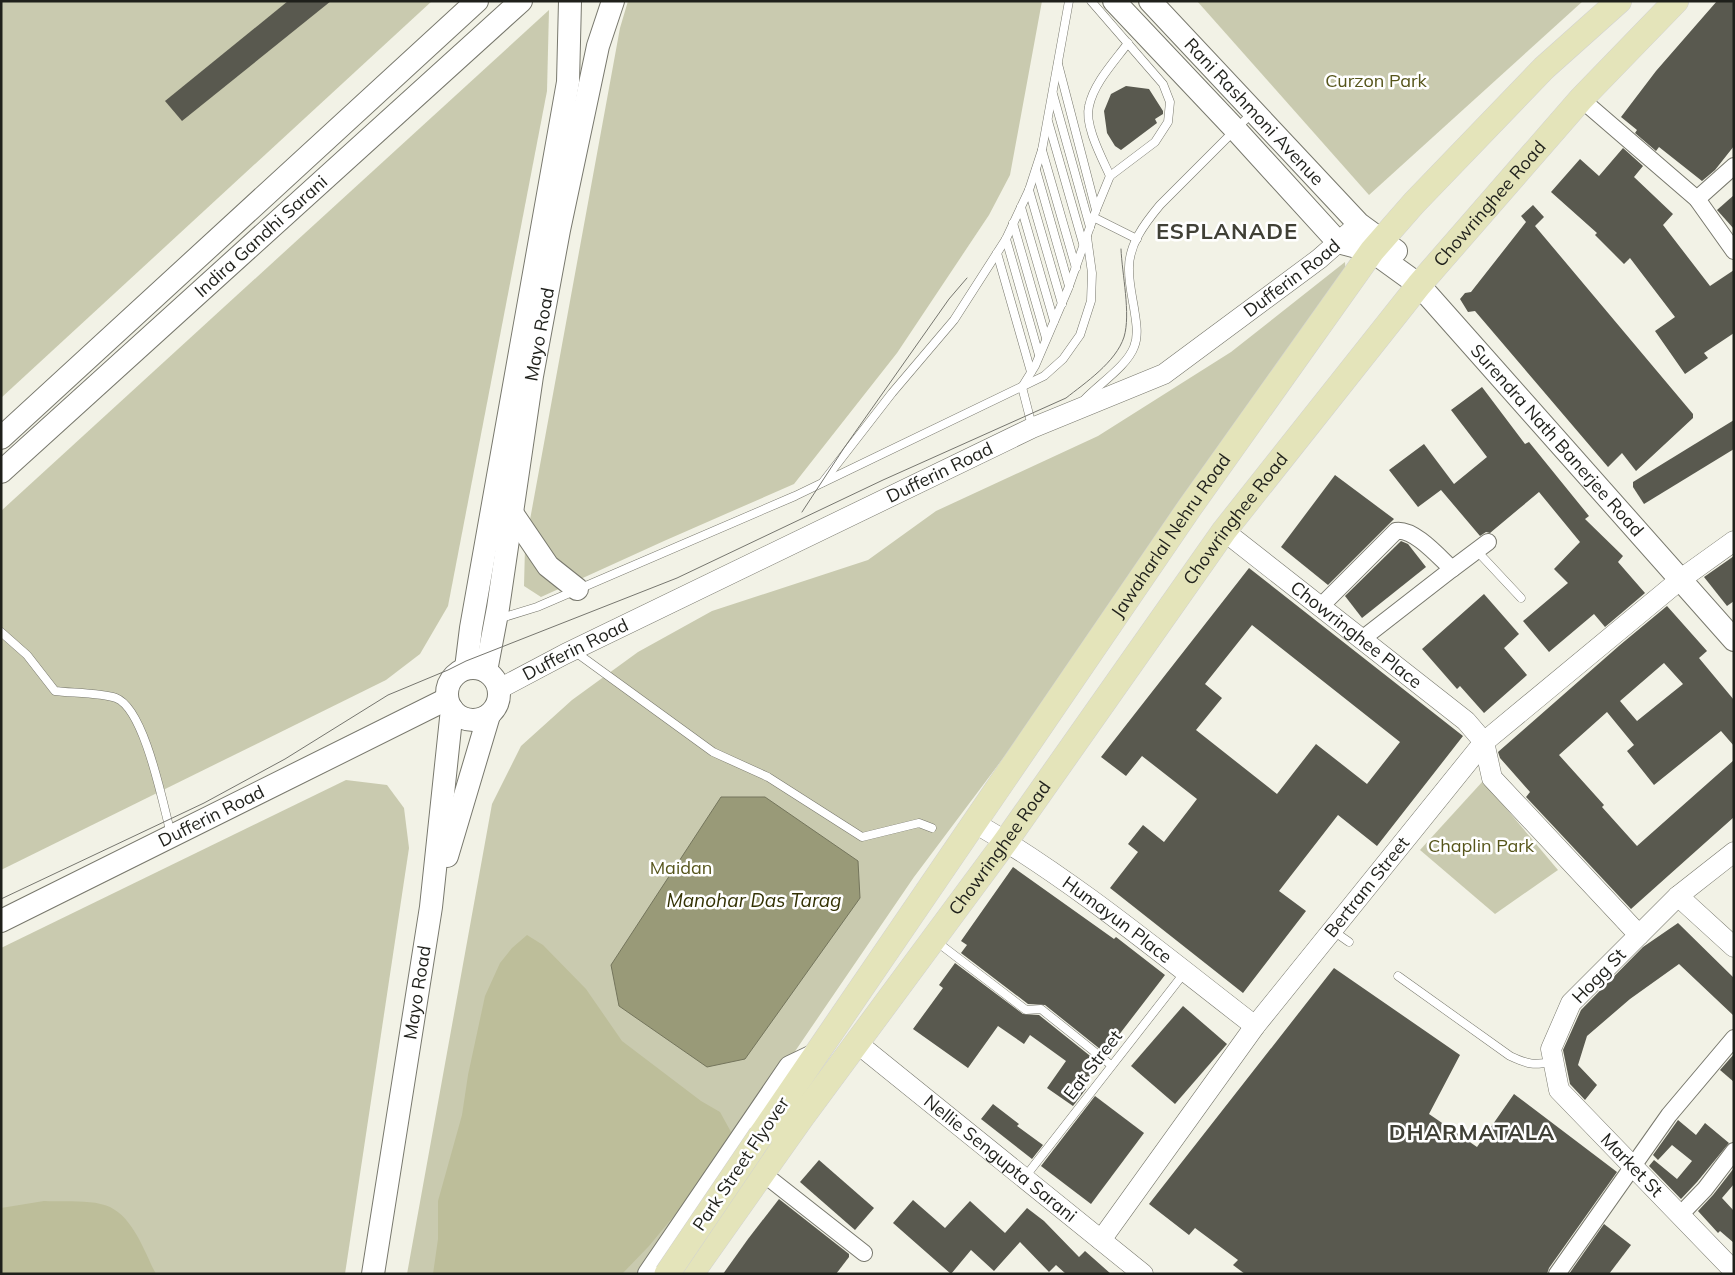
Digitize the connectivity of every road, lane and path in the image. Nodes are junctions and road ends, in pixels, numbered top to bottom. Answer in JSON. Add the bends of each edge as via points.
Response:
{"nodes":[{"id":1,"x":477,"y":1,"type":"edge"},
{"id":2,"x":521,"y":1,"type":"edge"},
{"id":3,"x":570,"y":1,"type":"edge"},
{"id":4,"x":613,"y":1,"type":"edge"},
{"id":5,"x":1069,"y":1,"type":"edge"},
{"id":6,"x":1091,"y":1,"type":"edge"},
{"id":7,"x":1114,"y":1,"type":"edge"},
{"id":8,"x":1150,"y":1,"type":"edge"},
{"id":9,"x":1619,"y":1,"type":"edge"},
{"id":10,"x":1676,"y":1,"type":"edge"},
{"id":11,"x":1128,"y":44,"type":"junction"},
{"id":12,"x":1058,"y":62,"type":"junction"},
{"id":13,"x":1052,"y":89,"type":"junction"},
{"id":14,"x":1581,"y":99,"type":"junction"},
{"id":15,"x":1254,"y":112,"type":"junction"},
{"id":16,"x":1047,"y":120,"type":"junction"},
{"id":17,"x":1236,"y":129,"type":"junction"},
{"id":18,"x":1042,"y":150,"type":"junction"},
{"id":19,"x":1734,"y":166,"type":"edge"},
{"id":20,"x":1036,"y":170,"type":"junction"},
{"id":21,"x":1110,"y":176,"type":"junction"},
{"id":22,"x":1029,"y":190,"type":"junction"},
{"id":23,"x":1697,"y":199,"type":"junction"},
{"id":24,"x":1021,"y":207,"type":"junction"},
{"id":25,"x":1095,"y":213,"type":"junction"},
{"id":26,"x":1014,"y":223,"type":"junction"},
{"id":27,"x":1359,"y":224,"type":"junction"},
{"id":28,"x":1090,"y":228,"type":"junction"},
{"id":29,"x":1087,"y":238,"type":"junction"},
{"id":30,"x":1006,"y":239,"type":"junction"},
{"id":31,"x":1136,"y":240,"type":"junction"},
{"id":32,"x":1338,"y":242,"type":"junction"},
{"id":33,"x":1377,"y":246,"type":"junction"},
{"id":34,"x":1084,"y":247,"type":"junction"},
{"id":35,"x":1734,"y":251,"type":"edge"},
{"id":36,"x":997,"y":253,"type":"junction"},
{"id":37,"x":1076,"y":268,"type":"junction"},
{"id":38,"x":1424,"y":280,"type":"junction"},
{"id":39,"x":1069,"y":286,"type":"junction"},
{"id":40,"x":1062,"y":304,"type":"junction"},
{"id":41,"x":1054,"y":322,"type":"junction"},
{"id":42,"x":1046,"y":338,"type":"junction"},
{"id":43,"x":1039,"y":356,"type":"junction"},
{"id":44,"x":1031,"y":372,"type":"junction"},
{"id":45,"x":1022,"y":387,"type":"junction"},
{"id":46,"x":1072,"y":412,"type":"junction"},
{"id":47,"x":1032,"y":428,"type":"junction"},
{"id":48,"x":1,"y":438,"type":"edge"},
{"id":49,"x":1,"y":472,"type":"edge"},
{"id":50,"x":822,"y":483,"type":"junction"},
{"id":51,"x":512,"y":513,"type":"junction"},
{"id":52,"x":1224,"y":531,"type":"junction"},
{"id":53,"x":1734,"y":541,"type":"edge"},
{"id":54,"x":1482,"y":547,"type":"joint"},
{"id":55,"x":1452,"y":568,"type":"junction"},
{"id":56,"x":1681,"y":579,"type":"junction"},
{"id":57,"x":577,"y":589,"type":"junction"},
{"id":58,"x":1521,"y":598,"type":"dead end"},
{"id":59,"x":1320,"y":606,"type":"junction"},
{"id":60,"x":496,"y":620,"type":"junction"},
{"id":61,"x":1,"y":632,"type":"edge"},
{"id":62,"x":1362,"y":639,"type":"junction"},
{"id":63,"x":1734,"y":640,"type":"edge"},
{"id":64,"x":573,"y":650,"type":"junction"},
{"id":65,"x":476,"y":669,"type":"junction"},
{"id":66,"x":500,"y":689,"type":"junction"},
{"id":67,"x":450,"y":704,"type":"junction"},
{"id":68,"x":489,"y":715,"type":"junction"},
{"id":69,"x":1484,"y":742,"type":"junction"},
{"id":70,"x":975,"y":823,"type":"junction"},
{"id":71,"x":932,"y":828,"type":"dead end"},
{"id":72,"x":172,"y":836,"type":"junction"},
{"id":73,"x":1006,"y":841,"type":"junction"},
{"id":74,"x":1734,"y":852,"type":"edge"},
{"id":75,"x":1678,"y":896,"type":"junction"},
{"id":76,"x":431,"y":907,"type":"junction"},
{"id":77,"x":1,"y":921,"type":"edge"},
{"id":78,"x":1332,"y":930,"type":"junction"},
{"id":79,"x":1639,"y":935,"type":"junction"},
{"id":80,"x":933,"y":940,"type":"junction"},
{"id":81,"x":1349,"y":942,"type":"dead end"},
{"id":82,"x":1734,"y":947,"type":"edge"},
{"id":83,"x":1184,"y":972,"type":"junction"},
{"id":84,"x":1398,"y":976,"type":"dead end"},
{"id":85,"x":1255,"y":1026,"type":"junction"},
{"id":86,"x":1734,"y":1038,"type":"edge"},
{"id":87,"x":857,"y":1043,"type":"junction"},
{"id":88,"x":814,"y":1055,"type":"junction"},
{"id":89,"x":1552,"y":1055,"type":"junction"},
{"id":90,"x":1112,"y":1065,"type":"junction"},
{"id":91,"x":837,"y":1069,"type":"junction"},
{"id":92,"x":771,"y":1141,"type":"junction"},
{"id":93,"x":1734,"y":1151,"type":"edge"},
{"id":94,"x":1633,"y":1166,"type":"junction"},
{"id":95,"x":1025,"y":1177,"type":"junction"},
{"id":96,"x":770,"y":1179,"type":"junction"},
{"id":97,"x":1680,"y":1215,"type":"junction"},
{"id":98,"x":1101,"y":1240,"type":"junction"},
{"id":99,"x":864,"y":1253,"type":"dead end"},
{"id":100,"x":1734,"y":1271,"type":"edge"},
{"id":101,"x":373,"y":1274,"type":"edge"},
{"id":102,"x":649,"y":1274,"type":"edge"},
{"id":103,"x":667,"y":1274,"type":"edge"},
{"id":104,"x":691,"y":1274,"type":"edge"},
{"id":105,"x":701,"y":1274,"type":"edge"},
{"id":106,"x":1143,"y":1274,"type":"edge"},
{"id":107,"x":1557,"y":1274,"type":"edge"}],
"edges":[{"from":1,"to":48,"type":"main road","name":"Indira Gandhi Sarani"},
{"from":2,"to":49,"type":"main road","name":"Indira Gandhi Sarani"},
{"from":3,"to":65,"type":"main road","name":"Mayo Road","via":[[568,82],[470,628]]},
{"from":4,"to":51,"type":"main road","name":"Mayo Road","via":[[598,46],[561,220],[532,376]]},
{"from":5,"to":12,"type":"lane"},
{"from":6,"to":11,"type":"lane"},
{"from":7,"to":17,"type":"main road"},
{"from":8,"to":15,"type":"main road","name":"Rani Rashmoni Avenue"},
{"from":9,"to":33,"type":"main road","via":[[1544,68]]},
{"from":10,"to":14,"type":"main road","name":"Chowringhee Road"},
{"from":11,"to":21,"type":"lane","via":[[1100,79],[1088,107],[1091,132]]},
{"from":11,"to":21,"type":"lane","via":[[1163,84],[1170,102],[1168,122],[1155,142]]},
{"from":12,"to":13,"type":"lane"},
{"from":12,"to":25,"type":"lane"},
{"from":13,"to":16,"type":"lane"},
{"from":13,"to":28,"type":"lane"},
{"from":14,"to":23,"type":"street"},
{"from":14,"to":38,"type":"main road","name":"Chowringhee Road"},
{"from":15,"to":17,"type":"lane"},
{"from":15,"to":27,"type":"main road","name":"Rani Rashmoni Avenue"},
{"from":16,"to":18,"type":"lane"},
{"from":16,"to":34,"type":"lane"},
{"from":17,"to":31,"type":"lane","via":[[1160,205]]},
{"from":17,"to":32,"type":"main road"},
{"from":18,"to":20,"type":"lane"},
{"from":18,"to":37,"type":"lane"},
{"from":19,"to":23,"type":"street"},
{"from":20,"to":22,"type":"lane"},
{"from":20,"to":39,"type":"lane"},
{"from":21,"to":25,"type":"lane"},
{"from":22,"to":24,"type":"lane"},
{"from":22,"to":40,"type":"lane"},
{"from":23,"to":35,"type":"street"},
{"from":24,"to":26,"type":"lane"},
{"from":24,"to":41,"type":"lane"},
{"from":25,"to":28,"type":"lane"},
{"from":25,"to":31,"type":"lane"},
{"from":26,"to":30,"type":"lane"},
{"from":26,"to":42,"type":"lane"},
{"from":27,"to":32,"type":"street","name":"Dufferin Road"},
{"from":27,"to":33,"type":"main road","name":"Rani Rashmoni Avenue"},
{"from":28,"to":29,"type":"lane"},
{"from":29,"to":34,"type":"lane"},
{"from":29,"to":45,"type":"lane","via":[[1092,272],[1091,301],[1080,335],[1063,359],[1044,376]]},
{"from":30,"to":36,"type":"lane"},
{"from":30,"to":43,"type":"lane"},
{"from":31,"to":46,"type":"lane","via":[[1129,270],[1136,324],[1134,348],[1122,365]]},
{"from":32,"to":33,"type":"main road"},
{"from":32,"to":46,"type":"street","name":"Dufferin Road","via":[[1164,374]]},
{"from":33,"to":38,"type":"main road","name":"Surendra Nath Banerjee Road"},
{"from":33,"to":70,"type":"main road","name":"Jawaharlal Nehru Road","via":[[1190,507]]},
{"from":34,"to":37,"type":"lane"},
{"from":36,"to":44,"type":"lane"},
{"from":36,"to":50,"type":"lane","via":[[954,320]]},
{"from":37,"to":39,"type":"lane"},
{"from":38,"to":52,"type":"main road","name":"Chowringhee Road"},
{"from":38,"to":56,"type":"main road","name":"Surendra Nath Banerjee Road"},
{"from":39,"to":40,"type":"lane"},
{"from":40,"to":41,"type":"lane"},
{"from":41,"to":42,"type":"lane"},
{"from":42,"to":43,"type":"lane"},
{"from":43,"to":44,"type":"lane"},
{"from":44,"to":45,"type":"lane"},
{"from":45,"to":47,"type":"lane"},
{"from":45,"to":50,"type":"lane"},
{"from":46,"to":47,"type":"street","name":"Dufferin Road"},
{"from":47,"to":64,"type":"street","name":"Dufferin Road"},
{"from":50,"to":57,"type":"lane"},
{"from":51,"to":57,"type":"main road","via":[[548,566]]},
{"from":51,"to":60,"type":"main road","name":"Mayo Road"},
{"from":52,"to":59,"type":"street","name":"Chowringhee Place"},
{"from":52,"to":73,"type":"main road","name":"Chowringhee Road"},
{"from":53,"to":56,"type":"street","name":"Bertram Street"},
{"from":54,"to":55,"type":"street"},
{"from":54,"to":58,"type":"lane"},
{"from":55,"to":59,"type":"street","via":[[1415,535],[1396,531]]},
{"from":55,"to":62,"type":"street"},
{"from":56,"to":63,"type":"main road","name":"Surendra Nath Banerjee Road"},
{"from":56,"to":69,"type":"street","name":"Bertram Street"},
{"from":57,"to":60,"type":"lane","via":[[537,607]]},
{"from":59,"to":62,"type":"street","name":"Chowringhee Place"},
{"from":60,"to":65,"type":"main road","name":"Mayo Road"},
{"from":61,"to":72,"type":"lane","via":[[26,655],[55,692],[117,698],[131,711],[142,730]]},
{"from":62,"to":69,"type":"street","name":"Chowringhee Place","via":[[1466,720]]},
{"from":64,"to":66,"type":"street","name":"Dufferin Road"},
{"from":64,"to":71,"type":"lane","via":[[713,752],[768,776],[862,837],[919,823]]},
{"from":65,"to":66,"type":"main road","via":[[492,675]]},
{"from":65,"to":67,"type":"main road","via":[[458,672],[452,678],[447,692]]},
{"from":66,"to":68,"type":"main road","via":[[498,704]]},
{"from":67,"to":68,"type":"main road","via":[[468,720]]},
{"from":67,"to":72,"type":"main road","name":"Dufferin Road"},
{"from":67,"to":76,"type":"main road","name":"Mayo Road"},
{"from":68,"to":76,"type":"main road"},
{"from":69,"to":78,"type":"street","name":"Bertram Street"},
{"from":69,"to":79,"type":"street","via":[[1492,778]]},
{"from":70,"to":73,"type":"street","name":"Humayun Place"},
{"from":70,"to":88,"type":"main road","name":"Chowringhee Road"},
{"from":72,"to":77,"type":"main road","name":"Dufferin Road"},
{"from":73,"to":80,"type":"main road","name":"Chowringhee Road"},
{"from":73,"to":83,"type":"street","name":"Humayun Place","via":[[1072,885]]},
{"from":74,"to":75,"type":"street"},
{"from":75,"to":79,"type":"street","name":"Hogg St"},
{"from":75,"to":82,"type":"street"},
{"from":76,"to":101,"type":"main road","name":"Mayo Road"},
{"from":78,"to":81,"type":"lane"},
{"from":78,"to":85,"type":"street","name":"Bertram Street"},
{"from":79,"to":89,"type":"street","name":"Hogg St","via":[[1571,1003]]},
{"from":80,"to":87,"type":"main road","name":"Chowringhee Road"},
{"from":80,"to":90,"type":"lane","via":[[1026,1010],[1041,1009]]},
{"from":83,"to":85,"type":"street","name":"Humayun Place"},
{"from":83,"to":90,"type":"lane","name":"Eat Street"},
{"from":84,"to":89,"type":"lane","via":[[1525,1064],[1537,1065]]},
{"from":85,"to":98,"type":"street","name":"Bertram Street"},
{"from":86,"to":94,"type":"street","via":[[1669,1115]]},
{"from":87,"to":91,"type":"main road","name":"Chowringhee Road"},
{"from":87,"to":95,"type":"street","name":"Nellie Sengupta Sarani"},
{"from":88,"to":92,"type":"main road","name":"Park Street Flyover"},
{"from":88,"to":102,"type":"main road","via":[[790,1067]]},
{"from":89,"to":94,"type":"street","name":"Market St","via":[[1559,1090]]},
{"from":90,"to":95,"type":"lane","name":"Eat Street"},
{"from":91,"to":92,"type":"main road","name":"Park Street Flyover"},
{"from":91,"to":96,"type":"main road","via":[[832,1094]]},
{"from":92,"to":103,"type":"main road","name":"Park Street Flyover","bridge":true},
{"from":92,"to":104,"type":"main road","name":"Park Street Flyover"},
{"from":93,"to":97,"type":"street"},
{"from":94,"to":97,"type":"street","name":"Market St"},
{"from":94,"to":107,"type":"street"},
{"from":95,"to":98,"type":"street","name":"Nellie Sengupta Sarani"},
{"from":96,"to":99,"type":"street"},
{"from":96,"to":105,"type":"main road"},
{"from":97,"to":100,"type":"street","name":"Market St"},
{"from":98,"to":106,"type":"street","name":"Nellie Sengupta Sarani"}]}
